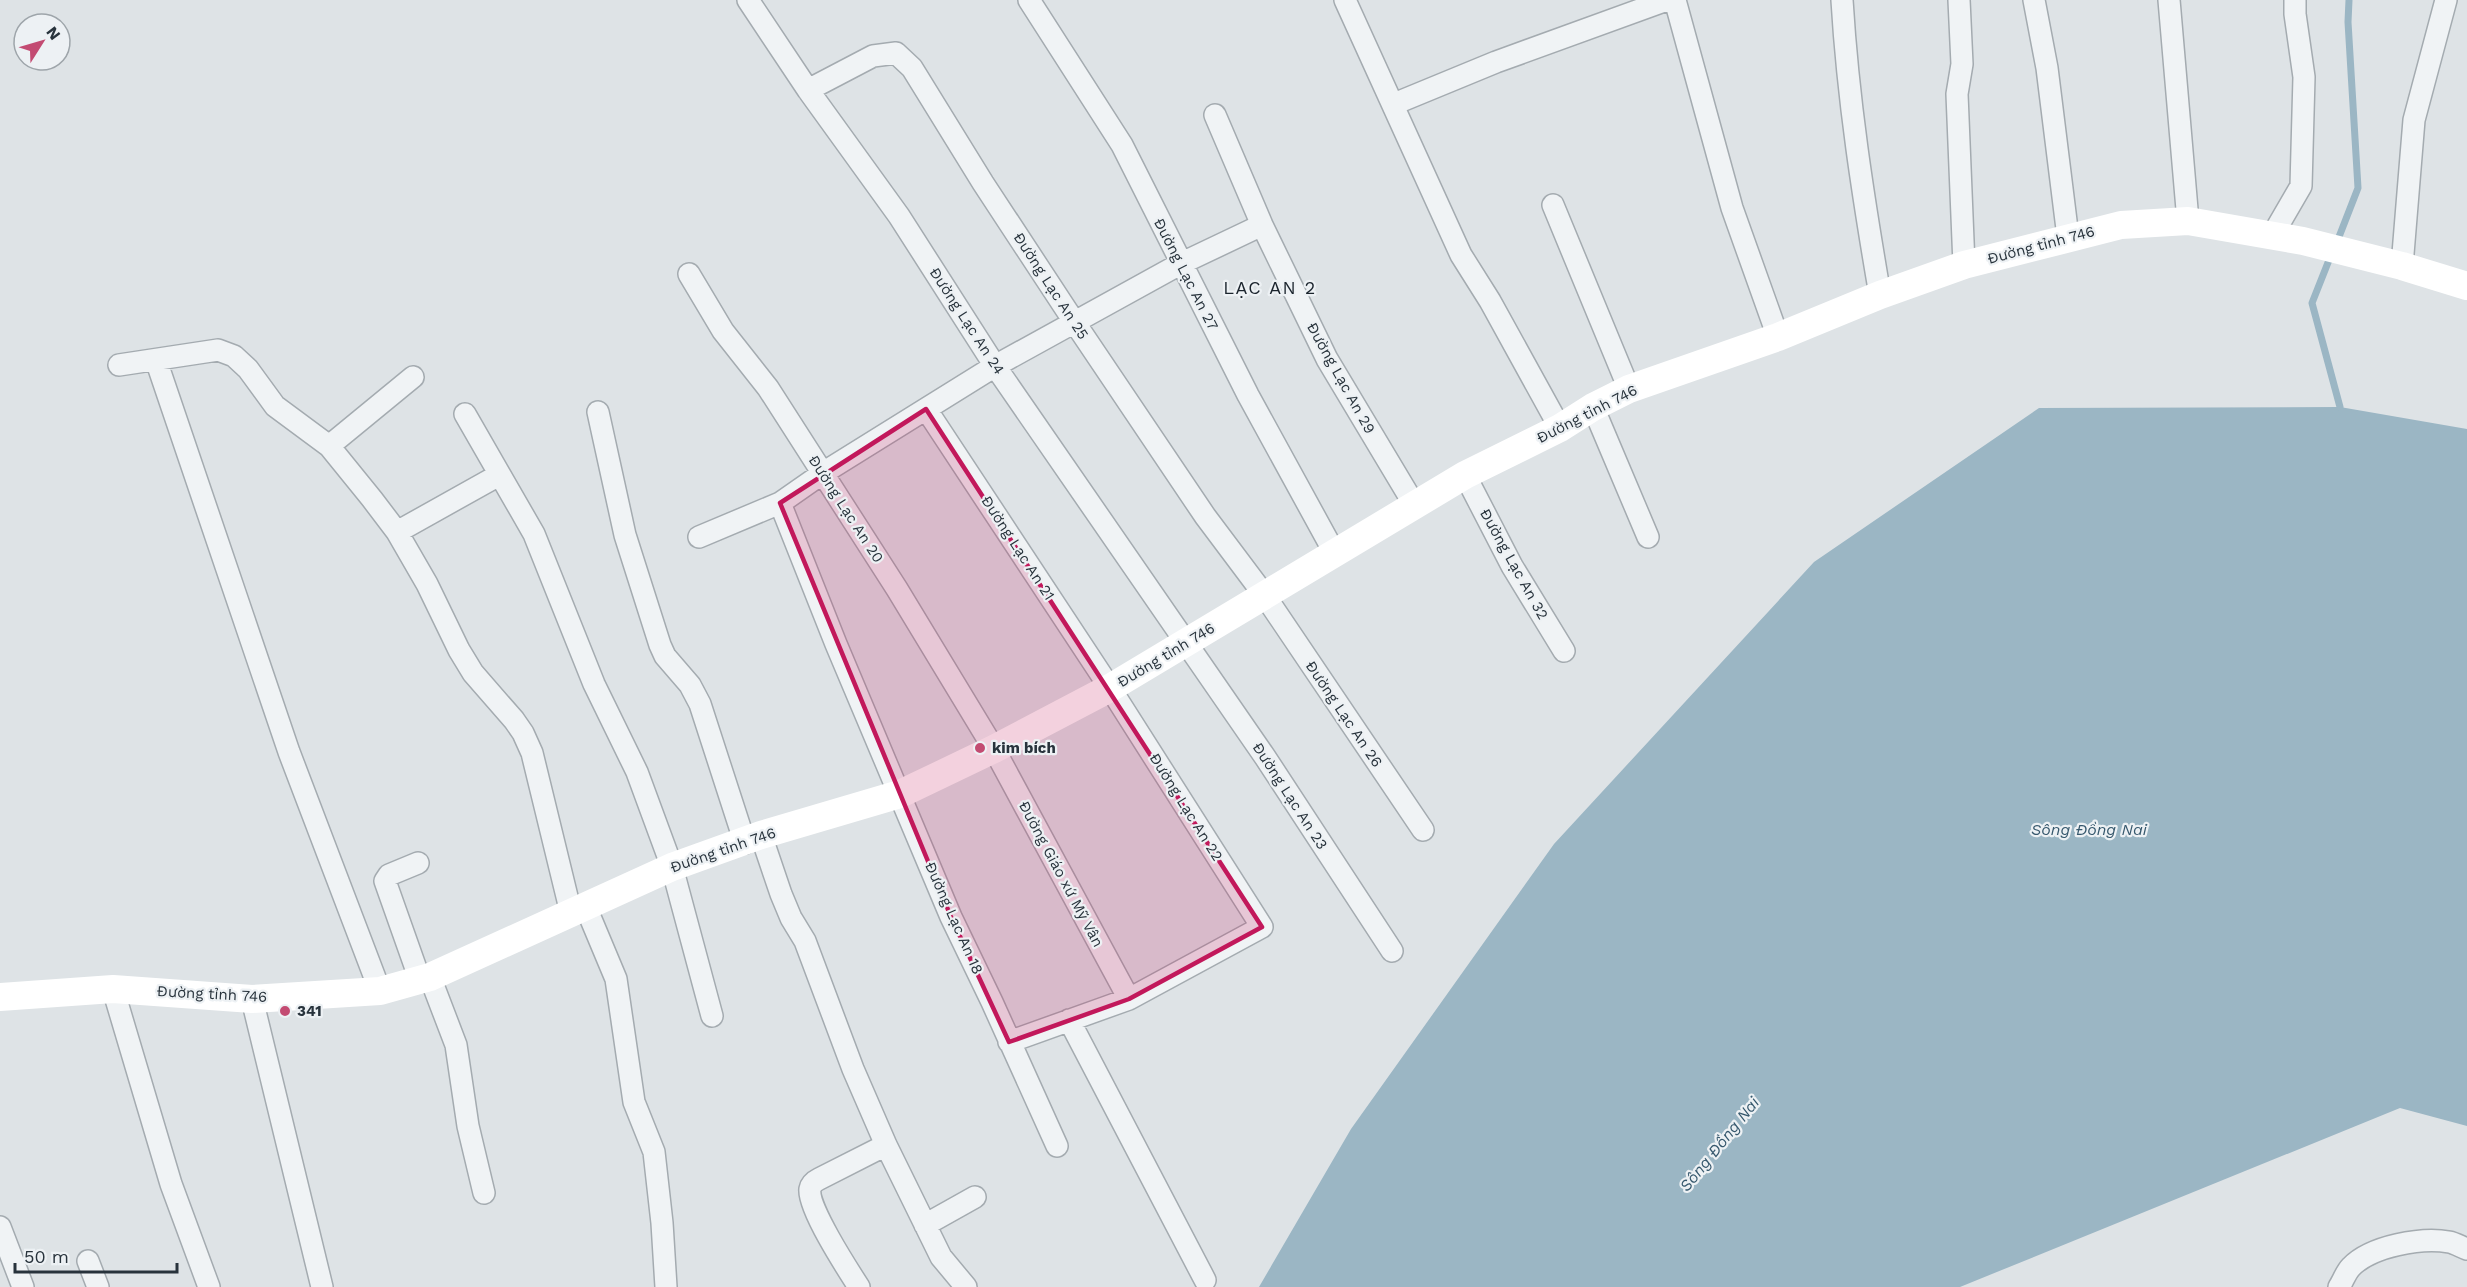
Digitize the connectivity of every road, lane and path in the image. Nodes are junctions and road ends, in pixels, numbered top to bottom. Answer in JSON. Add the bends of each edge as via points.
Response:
{"nodes":[{"id":1,"x":748,"y":0,"type":"edge"},
{"id":2,"x":1029,"y":0,"type":"edge"},
{"id":3,"x":1345,"y":0,"type":"edge"},
{"id":4,"x":1667,"y":0,"type":"edge"},
{"id":5,"x":1675,"y":0,"type":"edge"},
{"id":6,"x":1842,"y":0,"type":"edge"},
{"id":7,"x":1959,"y":0,"type":"edge"},
{"id":8,"x":2034,"y":0,"type":"edge"},
{"id":9,"x":2169,"y":0,"type":"edge"},
{"id":10,"x":2295,"y":0,"type":"edge"},
{"id":11,"x":2446,"y":0,"type":"edge"},
{"id":12,"x":808,"y":90,"type":"junction"},
{"id":13,"x":1394,"y":104,"type":"junction"},
{"id":14,"x":1215,"y":115,"type":"dead end"},
{"id":15,"x":1553,"y":205,"type":"dead end"},
{"id":16,"x":2188,"y":220,"type":"junction"},
{"id":17,"x":1262,"y":225,"type":"junction"},
{"id":18,"x":2272,"y":236,"type":"junction"},
{"id":19,"x":2068,"y":237,"type":"junction"},
{"id":20,"x":1180,"y":264,"type":"junction"},
{"id":21,"x":2391,"y":264,"type":"junction"},
{"id":22,"x":1964,"y":265,"type":"junction"},
{"id":23,"x":689,"y":274,"type":"dead end"},
{"id":24,"x":2467,"y":285,"type":"edge"},
{"id":25,"x":1880,"y":295,"type":"junction"},
{"id":26,"x":1075,"y":323,"type":"junction"},
{"id":27,"x":1778,"y":337,"type":"junction"},
{"id":28,"x":156,"y":360,"type":"junction"},
{"id":29,"x":119,"y":364,"type":"dead end"},
{"id":30,"x":995,"y":366,"type":"junction"},
{"id":31,"x":413,"y":377,"type":"dead end"},
{"id":32,"x":1629,"y":389,"type":"junction"},
{"id":33,"x":1593,"y":407,"type":"junction"},
{"id":34,"x":926,"y":409,"type":"junction"},
{"id":35,"x":598,"y":412,"type":"dead end"},
{"id":36,"x":465,"y":414,"type":"dead end"},
{"id":37,"x":1560,"y":428,"type":"junction"},
{"id":38,"x":329,"y":446,"type":"junction"},
{"id":39,"x":823,"y":473,"type":"junction"},
{"id":40,"x":500,"y":475,"type":"junction"},
{"id":41,"x":1465,"y":475,"type":"junction"},
{"id":42,"x":780,"y":503,"type":"junction"},
{"id":43,"x":1415,"y":506,"type":"junction"},
{"id":44,"x":397,"y":532,"type":"junction"},
{"id":45,"x":699,"y":537,"type":"dead end"},
{"id":46,"x":1648,"y":537,"type":"dead end"},
{"id":47,"x":1334,"y":552,"type":"junction"},
{"id":48,"x":1265,"y":596,"type":"junction"},
{"id":49,"x":1186,"y":641,"type":"junction"},
{"id":50,"x":1564,"y":651,"type":"dead end"},
{"id":51,"x":1110,"y":688,"type":"junction"},
{"id":52,"x":994,"y":749,"type":"junction"},
{"id":53,"x":900,"y":794,"type":"junction"},
{"id":54,"x":1423,"y":830,"type":"dead end"},
{"id":55,"x":753,"y":839,"type":"junction"},
{"id":56,"x":418,"y":863,"type":"dead end"},
{"id":57,"x":672,"y":867,"type":"junction"},
{"id":58,"x":578,"y":909,"type":"junction"},
{"id":59,"x":1392,"y":951,"type":"dead end"},
{"id":60,"x":425,"y":979,"type":"junction"},
{"id":61,"x":113,"y":989,"type":"junction"},
{"id":62,"x":380,"y":991,"type":"junction"},
{"id":63,"x":0,"y":997,"type":"edge"},
{"id":64,"x":252,"y":999,"type":"junction"},
{"id":65,"x":1129,"y":999,"type":"junction"},
{"id":66,"x":712,"y":1016,"type":"dead end"},
{"id":67,"x":1069,"y":1020,"type":"junction"},
{"id":68,"x":1009,"y":1042,"type":"junction"},
{"id":69,"x":886,"y":1145,"type":"junction"},
{"id":70,"x":1057,"y":1146,"type":"dead end"},
{"id":71,"x":484,"y":1192,"type":"dead end"},
{"id":72,"x":975,"y":1197,"type":"dead end"},
{"id":73,"x":925,"y":1225,"type":"junction"},
{"id":74,"x":0,"y":1227,"type":"edge"},
{"id":75,"x":2467,"y":1249,"type":"edge"},
{"id":76,"x":88,"y":1261,"type":"dead end"},
{"id":77,"x":1205,"y":1281,"type":"dead end"},
{"id":78,"x":23,"y":1287,"type":"edge"},
{"id":79,"x":98,"y":1287,"type":"edge"},
{"id":80,"x":208,"y":1287,"type":"edge"},
{"id":81,"x":322,"y":1287,"type":"edge"},
{"id":82,"x":666,"y":1287,"type":"edge"},
{"id":83,"x":859,"y":1287,"type":"edge"},
{"id":84,"x":966,"y":1287,"type":"edge"},
{"id":85,"x":2339,"y":1287,"type":"edge"}],
"edges":[{"from":1,"to":12,"type":"street","name":"Đường Lạc An 24"},
{"from":2,"to":20,"type":"street","name":"Đường Lạc An 27","via":[[1122,145]]},
{"from":3,"to":13,"type":"street"},
{"from":4,"to":13,"type":"street"},
{"from":5,"to":27,"type":"street","via":[[1732,208]]},
{"from":6,"to":25,"type":"street","via":[[1856,155]]},
{"from":7,"to":22,"type":"street","via":[[1962,63],[1957,94]]},
{"from":8,"to":19,"type":"street","via":[[2047,68]]},
{"from":9,"to":16,"type":"street"},
{"from":10,"to":18,"type":"street","via":[[2304,77],[2301,186]]},
{"from":11,"to":21,"type":"street","via":[[2414,120]]},
{"from":12,"to":26,"type":"street","name":"Đường Lạc An 25","via":[[873,56],[896,53],[912,68]]},
{"from":12,"to":30,"type":"street","name":"Đường Lạc An 24","via":[[898,216]]},
{"from":13,"to":37,"type":"street","via":[[1461,255]]},
{"from":14,"to":17,"type":"street","name":"Đường Lạc An 29"},
{"from":15,"to":32,"type":"street"},
{"from":16,"to":18,"type":"main road","name":"Đường tỉnh 746"},
{"from":16,"to":19,"type":"main road","name":"Đường tỉnh 746","via":[[2121,225]]},
{"from":17,"to":20,"type":"street"},
{"from":17,"to":43,"type":"street","name":"Đường Lạc An 29","via":[[1327,359]]},
{"from":18,"to":21,"type":"main road","name":"Đường tỉnh 746"},
{"from":19,"to":22,"type":"main road","name":"Đường tỉnh 746"},
{"from":20,"to":26,"type":"street"},
{"from":20,"to":47,"type":"street","name":"Đường Lạc An 27"},
{"from":21,"to":24,"type":"main road"},
{"from":22,"to":25,"type":"main road","name":"Đường tỉnh 746"},
{"from":23,"to":39,"type":"street","name":"Đường Lạc An 20","via":[[723,331],[768,388]]},
{"from":25,"to":27,"type":"main road","name":"Đường tỉnh 746"},
{"from":26,"to":30,"type":"street"},
{"from":26,"to":48,"type":"street","name":"Đường Lạc An 25","via":[[1205,516]]},
{"from":27,"to":32,"type":"main road","name":"Đường tỉnh 746"},
{"from":28,"to":29,"type":"street"},
{"from":28,"to":38,"type":"street","via":[[218,350],[234,356],[280,411]]},
{"from":28,"to":62,"type":"street","via":[[288,752]]},
{"from":30,"to":34,"type":"street"},
{"from":30,"to":49,"type":"street","name":"Đường Lạc An 24"},
{"from":31,"to":38,"type":"street"},
{"from":32,"to":33,"type":"main road","name":"Đường tỉnh 746"},
{"from":33,"to":37,"type":"main road","name":"Đường tỉnh 746"},
{"from":33,"to":46,"type":"street"},
{"from":34,"to":39,"type":"street"},
{"from":34,"to":51,"type":"street","name":"Đường Lạc An 21"},
{"from":35,"to":55,"type":"street","via":[[625,535],[660,645],[700,704]]},
{"from":36,"to":40,"type":"street"},
{"from":37,"to":41,"type":"main road","name":"Đường tỉnh 746"},
{"from":38,"to":44,"type":"street"},
{"from":39,"to":42,"type":"street"},
{"from":39,"to":52,"type":"street","name":"Đường Lạc An 20"},
{"from":40,"to":44,"type":"street"},
{"from":40,"to":57,"type":"street","via":[[534,534],[594,684],[637,772]]},
{"from":41,"to":43,"type":"main road","name":"Đường tỉnh 746"},
{"from":41,"to":50,"type":"street","name":"Đường Lạc An 32","via":[[1512,566]]},
{"from":42,"to":45,"type":"street"},
{"from":42,"to":53,"type":"street","name":"Đường Lạc An 18"},
{"from":43,"to":47,"type":"main road","name":"Đường tỉnh 746"},
{"from":44,"to":58,"type":"street","via":[[473,673],[524,733]]},
{"from":47,"to":48,"type":"main road","name":"Đường tỉnh 746"},
{"from":48,"to":49,"type":"main road","name":"Đường tỉnh 746"},
{"from":48,"to":54,"type":"street","name":"Đường Lạc An 26"},
{"from":49,"to":51,"type":"main road","name":"Đường tỉnh 746"},
{"from":49,"to":59,"type":"street","name":"Đường Lạc An 23"},
{"from":51,"to":52,"type":"main road","name":"Đường tỉnh 746"},
{"from":51,"to":65,"type":"street","name":"Đường Lạc An 22","via":[[1262,927]]},
{"from":52,"to":53,"type":"main road","name":"Đường tỉnh 746"},
{"from":52,"to":65,"type":"street","name":"Đường Giáo xứ Mỹ Vân"},
{"from":53,"to":55,"type":"main road","name":"Đường tỉnh 746"},
{"from":53,"to":68,"type":"street","name":"Đường Lạc An 18"},
{"from":55,"to":57,"type":"main road","name":"Đường tỉnh 746"},
{"from":55,"to":69,"type":"street","via":[[805,941]]},
{"from":56,"to":60,"type":"street","via":[[389,875],[385,881]]},
{"from":57,"to":58,"type":"main road","name":"Đường tỉnh 746"},
{"from":57,"to":66,"type":"street"},
{"from":58,"to":60,"type":"main road","name":"Đường tỉnh 746"},
{"from":58,"to":82,"type":"street","via":[[616,980],[634,1102],[654,1152]]},
{"from":60,"to":62,"type":"main road","name":"Đường tỉnh 746"},
{"from":60,"to":71,"type":"street","via":[[456,1045],[468,1126]]},
{"from":61,"to":63,"type":"main road","name":"Đường tỉnh 746"},
{"from":61,"to":64,"type":"main road","name":"Đường tỉnh 746"},
{"from":61,"to":80,"type":"street","via":[[171,1184]]},
{"from":62,"to":64,"type":"main road","name":"Đường tỉnh 746"},
{"from":64,"to":81,"type":"street"},
{"from":65,"to":67,"type":"street"},
{"from":67,"to":68,"type":"street"},
{"from":67,"to":77,"type":"street"},
{"from":68,"to":70,"type":"street","name":"Đường Lạc An 18"},
{"from":69,"to":73,"type":"street"},
{"from":69,"to":83,"type":"street","via":[[819,1179],[810,1189],[823,1225]]},
{"from":72,"to":73,"type":"street"},
{"from":73,"to":84,"type":"street","via":[[941,1257]]},
{"from":74,"to":78,"type":"street"},
{"from":75,"to":85,"type":"street","via":[[2450,1242],[2397,1245],[2372,1253],[2351,1267]]},
{"from":76,"to":79,"type":"street"}]}
